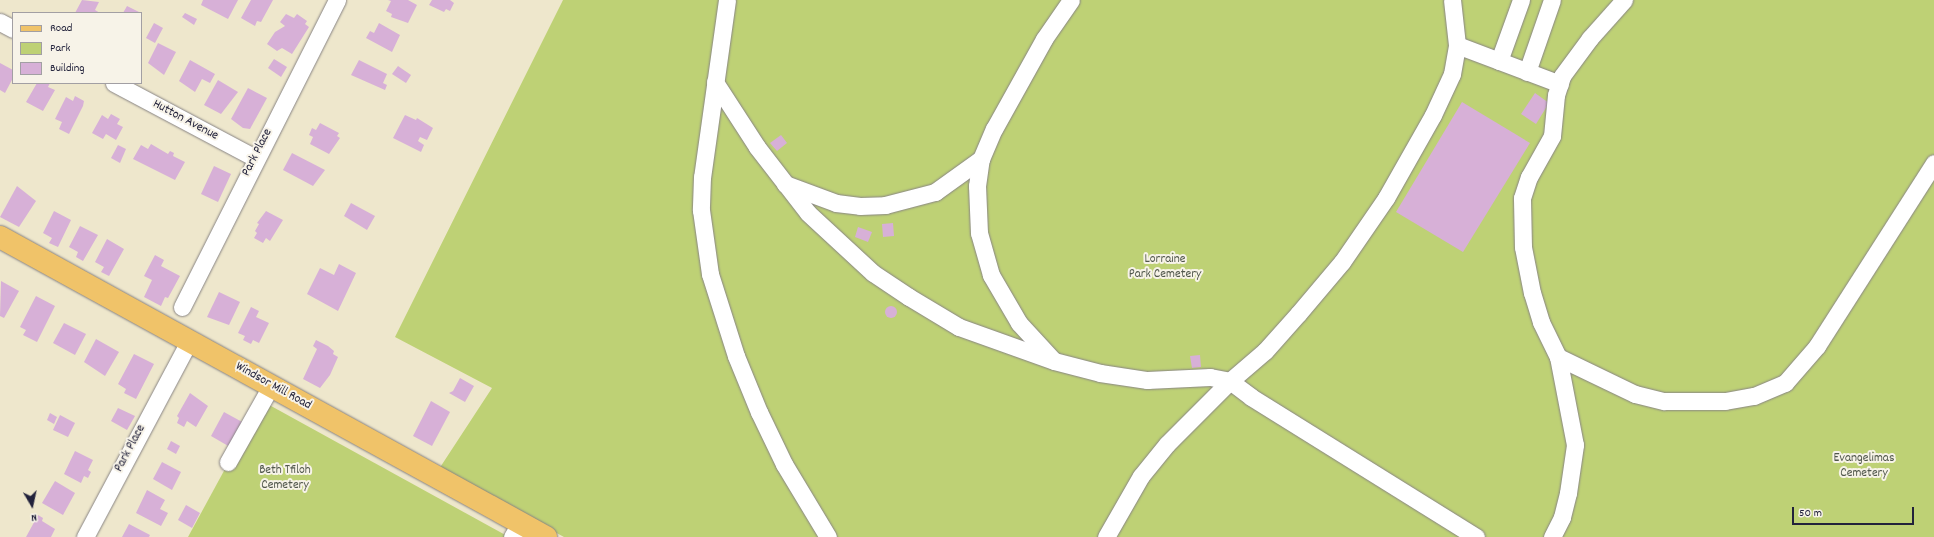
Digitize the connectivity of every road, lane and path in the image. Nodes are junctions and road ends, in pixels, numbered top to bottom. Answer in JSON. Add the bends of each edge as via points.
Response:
{"nodes":[{"id":1,"x":727,"y":0,"type":"edge"},
{"id":2,"x":1071,"y":0,"type":"edge"},
{"id":3,"x":1452,"y":0,"type":"edge"},
{"id":4,"x":1521,"y":0,"type":"edge"},
{"id":5,"x":1552,"y":0,"type":"edge"},
{"id":6,"x":1624,"y":0,"type":"edge"},
{"id":7,"x":331,"y":2,"type":"edge"},
{"id":8,"x":0,"y":22,"type":"edge"},
{"id":9,"x":12,"y":28,"type":"edge"},
{"id":10,"x":1457,"y":45,"type":"junction"},
{"id":11,"x":1499,"y":62,"type":"junction"},
{"id":12,"x":1527,"y":72,"type":"junction"},
{"id":13,"x":715,"y":82,"type":"junction"},
{"id":14,"x":116,"y":84,"type":"edge"},
{"id":15,"x":1560,"y":84,"type":"junction"},
{"id":16,"x":255,"y":158,"type":"junction"},
{"id":17,"x":981,"y":159,"type":"junction"},
{"id":18,"x":1934,"y":163,"type":"edge"},
{"id":19,"x":782,"y":183,"type":"junction"},
{"id":20,"x":1,"y":239,"type":"edge"},
{"id":21,"x":182,"y":307,"type":"dead end"},
{"id":22,"x":189,"y":340,"type":"junction"},
{"id":23,"x":1558,"y":357,"type":"junction"},
{"id":24,"x":1054,"y":361,"type":"junction"},
{"id":25,"x":1230,"y":381,"type":"junction"},
{"id":26,"x":271,"y":386,"type":"junction"},
{"id":27,"x":228,"y":462,"type":"dead end"},
{"id":28,"x":516,"y":530,"type":"edge"},
{"id":29,"x":85,"y":537,"type":"edge"},
{"id":30,"x":546,"y":537,"type":"edge"},
{"id":31,"x":828,"y":537,"type":"edge"},
{"id":32,"x":1106,"y":537,"type":"edge"},
{"id":33,"x":1476,"y":537,"type":"edge"},
{"id":34,"x":1552,"y":537,"type":"edge"}],
"edges":[{"from":1,"to":13,"type":"street"},
{"from":2,"to":17,"type":"street","via":[[1020,78]]},
{"from":3,"to":10,"type":"street"},
{"from":4,"to":11,"type":"street"},
{"from":5,"to":12,"type":"street"},
{"from":6,"to":15,"type":"street","via":[[1570,64]]},
{"from":7,"to":16,"type":"street","name":"Park Place"},
{"from":8,"to":9,"type":"street"},
{"from":10,"to":11,"type":"street"},
{"from":10,"to":25,"type":"street","via":[[1452,74],[1434,115],[1386,198],[1342,262],[1298,314],[1265,351]]},
{"from":11,"to":12,"type":"street"},
{"from":12,"to":15,"type":"street"},
{"from":13,"to":19,"type":"street"},
{"from":13,"to":31,"type":"street","via":[[701,184],[701,210],[710,274],[729,336],[759,412],[784,464]]},
{"from":14,"to":16,"type":"street","name":"Hutton Avenue"},
{"from":15,"to":23,"type":"street","via":[[1556,96],[1552,136],[1529,177],[1522,198],[1521,220],[1523,247],[1532,293],[1541,322]]},
{"from":16,"to":21,"type":"street","name":"Park Place"},
{"from":17,"to":19,"type":"street","via":[[935,192],[885,205],[860,206],[836,203]]},
{"from":17,"to":24,"type":"street","via":[[977,213],[991,275],[1019,323]]},
{"from":18,"to":23,"type":"street","via":[[1817,346],[1785,383],[1754,396],[1725,401],[1664,401],[1635,394]]},
{"from":19,"to":24,"type":"street","via":[[835,241],[873,273],[909,298],[959,327]]},
{"from":20,"to":22,"type":"main road","name":"Windsor Mill Road"},
{"from":22,"to":26,"type":"main road","name":"Windsor Mill Road"},
{"from":22,"to":29,"type":"street","name":"Park Place"},
{"from":23,"to":34,"type":"street","via":[[1575,445],[1562,517]]},
{"from":24,"to":25,"type":"street","via":[[1100,373],[1147,380],[1210,377]]},
{"from":25,"to":32,"type":"street","via":[[1167,444],[1141,476]]},
{"from":25,"to":33,"type":"street","via":[[1251,397]]},
{"from":26,"to":27,"type":"street"},
{"from":26,"to":28,"type":"main road","name":"Windsor Mill Road"},
{"from":28,"to":30,"type":"main road","name":"Windsor Mill Road"}]}
